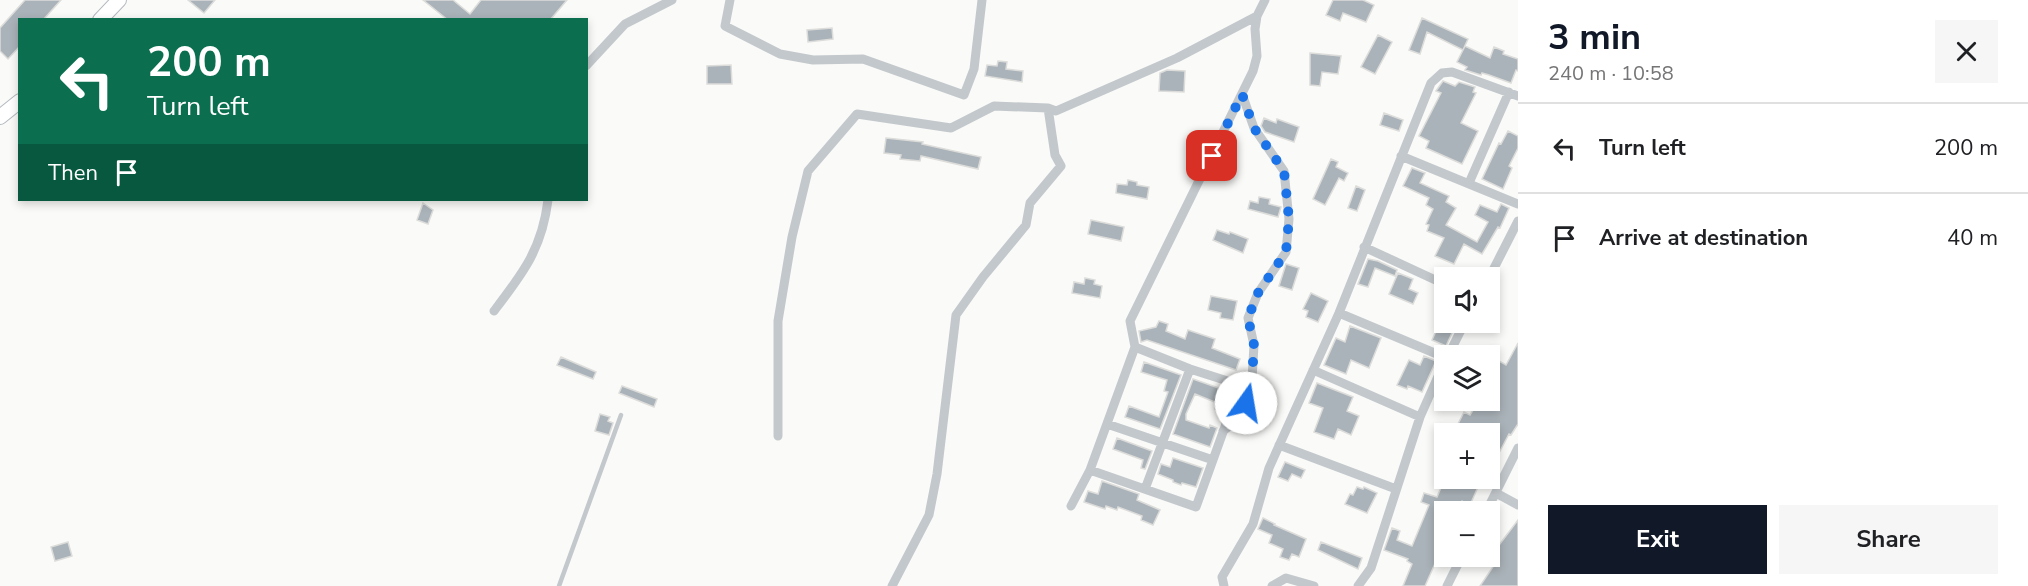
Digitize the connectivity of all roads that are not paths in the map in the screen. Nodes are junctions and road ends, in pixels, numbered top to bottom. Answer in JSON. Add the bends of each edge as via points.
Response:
{"nodes":[{"id":1,"x":119,"y":0,"type":"edge"},
{"id":2,"x":672,"y":0,"type":"edge"},
{"id":3,"x":730,"y":0,"type":"edge"},
{"id":4,"x":982,"y":0,"type":"edge"},
{"id":5,"x":1265,"y":0,"type":"edge"},
{"id":6,"x":1257,"y":16,"type":"junction"},
{"id":7,"x":102,"y":18,"type":"edge"},
{"id":8,"x":588,"y":64,"type":"edge"},
{"id":9,"x":1242,"y":94,"type":"junction"},
{"id":10,"x":1513,"y":94,"type":"edge"},
{"id":11,"x":18,"y":103,"type":"edge"},
{"id":12,"x":1048,"y":108,"type":"junction"},
{"id":13,"x":0,"y":117,"type":"edge"},
{"id":14,"x":1401,"y":156,"type":"junction"},
{"id":15,"x":1469,"y":183,"type":"junction"},
{"id":16,"x":548,"y":201,"type":"edge"},
{"id":17,"x":1518,"y":204,"type":"edge"},
{"id":18,"x":1518,"y":221,"type":"edge"},
{"id":19,"x":1364,"y":247,"type":"junction"},
{"id":20,"x":1495,"y":267,"type":"edge"},
{"id":21,"x":1434,"y":279,"type":"edge"},
{"id":22,"x":494,"y":311,"type":"dead end"},
{"id":23,"x":1339,"y":313,"type":"junction"},
{"id":24,"x":1135,"y":347,"type":"junction"},
{"id":25,"x":1434,"y":351,"type":"edge"},
{"id":26,"x":1190,"y":369,"type":"junction"},
{"id":27,"x":1313,"y":370,"type":"junction"},
{"id":28,"x":1434,"y":386,"type":"edge"},
{"id":29,"x":621,"y":415,"type":"dead end"},
{"id":30,"x":1420,"y":417,"type":"junction"},
{"id":31,"x":1107,"y":424,"type":"junction"},
{"id":32,"x":1223,"y":431,"type":"junction"},
{"id":33,"x":778,"y":435,"type":"dead end"},
{"id":34,"x":1163,"y":443,"type":"junction"},
{"id":35,"x":1279,"y":445,"type":"junction"},
{"id":36,"x":1518,"y":448,"type":"edge"},
{"id":37,"x":1213,"y":460,"type":"junction"},
{"id":38,"x":1090,"y":470,"type":"junction"},
{"id":39,"x":1145,"y":489,"type":"junction"},
{"id":40,"x":1396,"y":489,"type":"junction"},
{"id":41,"x":1496,"y":493,"type":"junction"},
{"id":42,"x":1492,"y":501,"type":"edge"},
{"id":43,"x":1518,"y":505,"type":"edge"},
{"id":44,"x":1071,"y":506,"type":"dead end"},
{"id":45,"x":1456,"y":567,"type":"edge"},
{"id":46,"x":559,"y":586,"type":"edge"},
{"id":47,"x":892,"y":586,"type":"edge"},
{"id":48,"x":1224,"y":586,"type":"edge"},
{"id":49,"x":1272,"y":586,"type":"edge"},
{"id":50,"x":1314,"y":586,"type":"edge"},
{"id":51,"x":1358,"y":586,"type":"edge"},
{"id":52,"x":1446,"y":586,"type":"edge"}],
"edges":[{"from":1,"to":7,"type":"street"},
{"from":2,"to":8,"type":"street","via":[[625,24]]},
{"from":3,"to":4,"type":"street","via":[[725,26],[780,54],[813,60],[863,59],[964,95],[974,69]]},
{"from":5,"to":6,"type":"street"},
{"from":6,"to":9,"type":"street","via":[[1257,56]]},
{"from":6,"to":12,"type":"street","via":[[1178,58],[1056,111]]},
{"from":9,"to":24,"type":"street","via":[[1130,321]]},
{"from":9,"to":32,"type":"street","via":[[1254,128],[1284,171],[1289,219],[1286,252],[1258,293],[1248,318],[1254,345],[1246,403],[1235,422]]},
{"from":10,"to":14,"type":"street","via":[[1458,72],[1438,76],[1431,83]]},
{"from":10,"to":15,"type":"street"},
{"from":11,"to":13,"type":"street"},
{"from":12,"to":33,"type":"street","via":[[994,106],[951,128],[857,114],[808,171],[778,321]]},
{"from":12,"to":47,"type":"street","via":[[1055,155],[1061,166],[1030,203],[1026,225],[956,315],[929,515]]},
{"from":14,"to":15,"type":"street"},
{"from":14,"to":19,"type":"street"},
{"from":15,"to":17,"type":"street"},
{"from":16,"to":22,"type":"street","via":[[545,225],[527,267]]},
{"from":18,"to":20,"type":"street"},
{"from":19,"to":21,"type":"street"},
{"from":19,"to":23,"type":"street"},
{"from":23,"to":25,"type":"street"},
{"from":23,"to":27,"type":"street"},
{"from":24,"to":26,"type":"street"},
{"from":24,"to":31,"type":"street"},
{"from":26,"to":32,"type":"street","via":[[1240,385]]},
{"from":26,"to":34,"type":"street"},
{"from":27,"to":30,"type":"street"},
{"from":27,"to":35,"type":"street"},
{"from":28,"to":30,"type":"street"},
{"from":29,"to":46,"type":"lane"},
{"from":30,"to":40,"type":"street"},
{"from":31,"to":34,"type":"street"},
{"from":31,"to":38,"type":"street"},
{"from":32,"to":37,"type":"street"},
{"from":34,"to":37,"type":"street"},
{"from":34,"to":39,"type":"street"},
{"from":35,"to":40,"type":"street"},
{"from":35,"to":48,"type":"street","via":[[1253,524],[1222,577]]},
{"from":36,"to":41,"type":"street"},
{"from":37,"to":39,"type":"street","via":[[1196,507]]},
{"from":38,"to":39,"type":"street"},
{"from":38,"to":44,"type":"street"},
{"from":40,"to":51,"type":"street","via":[[1371,568]]},
{"from":41,"to":42,"type":"street"},
{"from":41,"to":43,"type":"street"},
{"from":45,"to":52,"type":"street"},
{"from":49,"to":50,"type":"street","via":[[1286,578]]}]}
